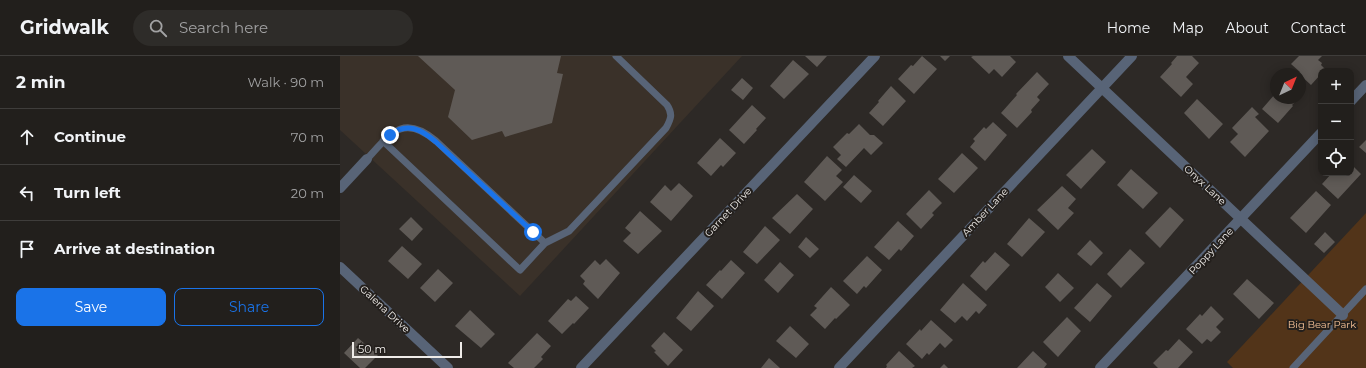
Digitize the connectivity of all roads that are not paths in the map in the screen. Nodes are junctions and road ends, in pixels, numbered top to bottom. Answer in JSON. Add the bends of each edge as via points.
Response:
{"nodes":[{"id":1,"x":616,"y":56,"type":"edge"},
{"id":2,"x":875,"y":56,"type":"edge"},
{"id":3,"x":1068,"y":56,"type":"edge"},
{"id":4,"x":1132,"y":56,"type":"edge"},
{"id":5,"x":1366,"y":85,"type":"edge"},
{"id":6,"x":1102,"y":88,"type":"junction"},
{"id":7,"x":1354,"y":98,"type":"edge"},
{"id":8,"x":1318,"y":136,"type":"edge"},
{"id":9,"x":383,"y":141,"type":"junction"},
{"id":10,"x":367,"y":159,"type":"joint"},
{"id":11,"x":340,"y":188,"type":"edge"},
{"id":12,"x":1240,"y":219,"type":"junction"},
{"id":13,"x":545,"y":243,"type":"junction"},
{"id":14,"x":340,"y":267,"type":"edge"},
{"id":15,"x":1366,"y":289,"type":"edge"},
{"id":16,"x":1343,"y":314,"type":"junction"},
{"id":17,"x":448,"y":368,"type":"edge"},
{"id":18,"x":581,"y":368,"type":"edge"},
{"id":19,"x":838,"y":368,"type":"edge"},
{"id":20,"x":1100,"y":368,"type":"edge"},
{"id":21,"x":1293,"y":368,"type":"edge"}],
"edges":[{"from":1,"to":13,"type":"lane","via":[[667,105],[671,113],[669,123],[569,231]]},
{"from":2,"to":18,"type":"street","name":"Garnet Drive"},
{"from":3,"to":6,"type":"street","name":"Onyx Lane"},
{"from":4,"to":6,"type":"street","name":"Amber Lane"},
{"from":5,"to":7,"type":"street"},
{"from":6,"to":12,"type":"street","name":"Onyx Lane"},
{"from":6,"to":19,"type":"street","name":"Amber Lane"},
{"from":8,"to":12,"type":"street","name":"Poppy Lane"},
{"from":9,"to":10,"type":"lane"},
{"from":9,"to":13,"type":"lane","via":[[395,131],[404,128],[424,132]]},
{"from":9,"to":13,"type":"lane","via":[[520,270]]},
{"from":10,"to":11,"type":"street"},
{"from":12,"to":16,"type":"street","name":"Onyx Lane"},
{"from":12,"to":20,"type":"street","name":"Poppy Lane"},
{"from":14,"to":17,"type":"street","name":"Galena Drive"},
{"from":15,"to":16,"type":"lane"},
{"from":16,"to":21,"type":"lane"}]}
